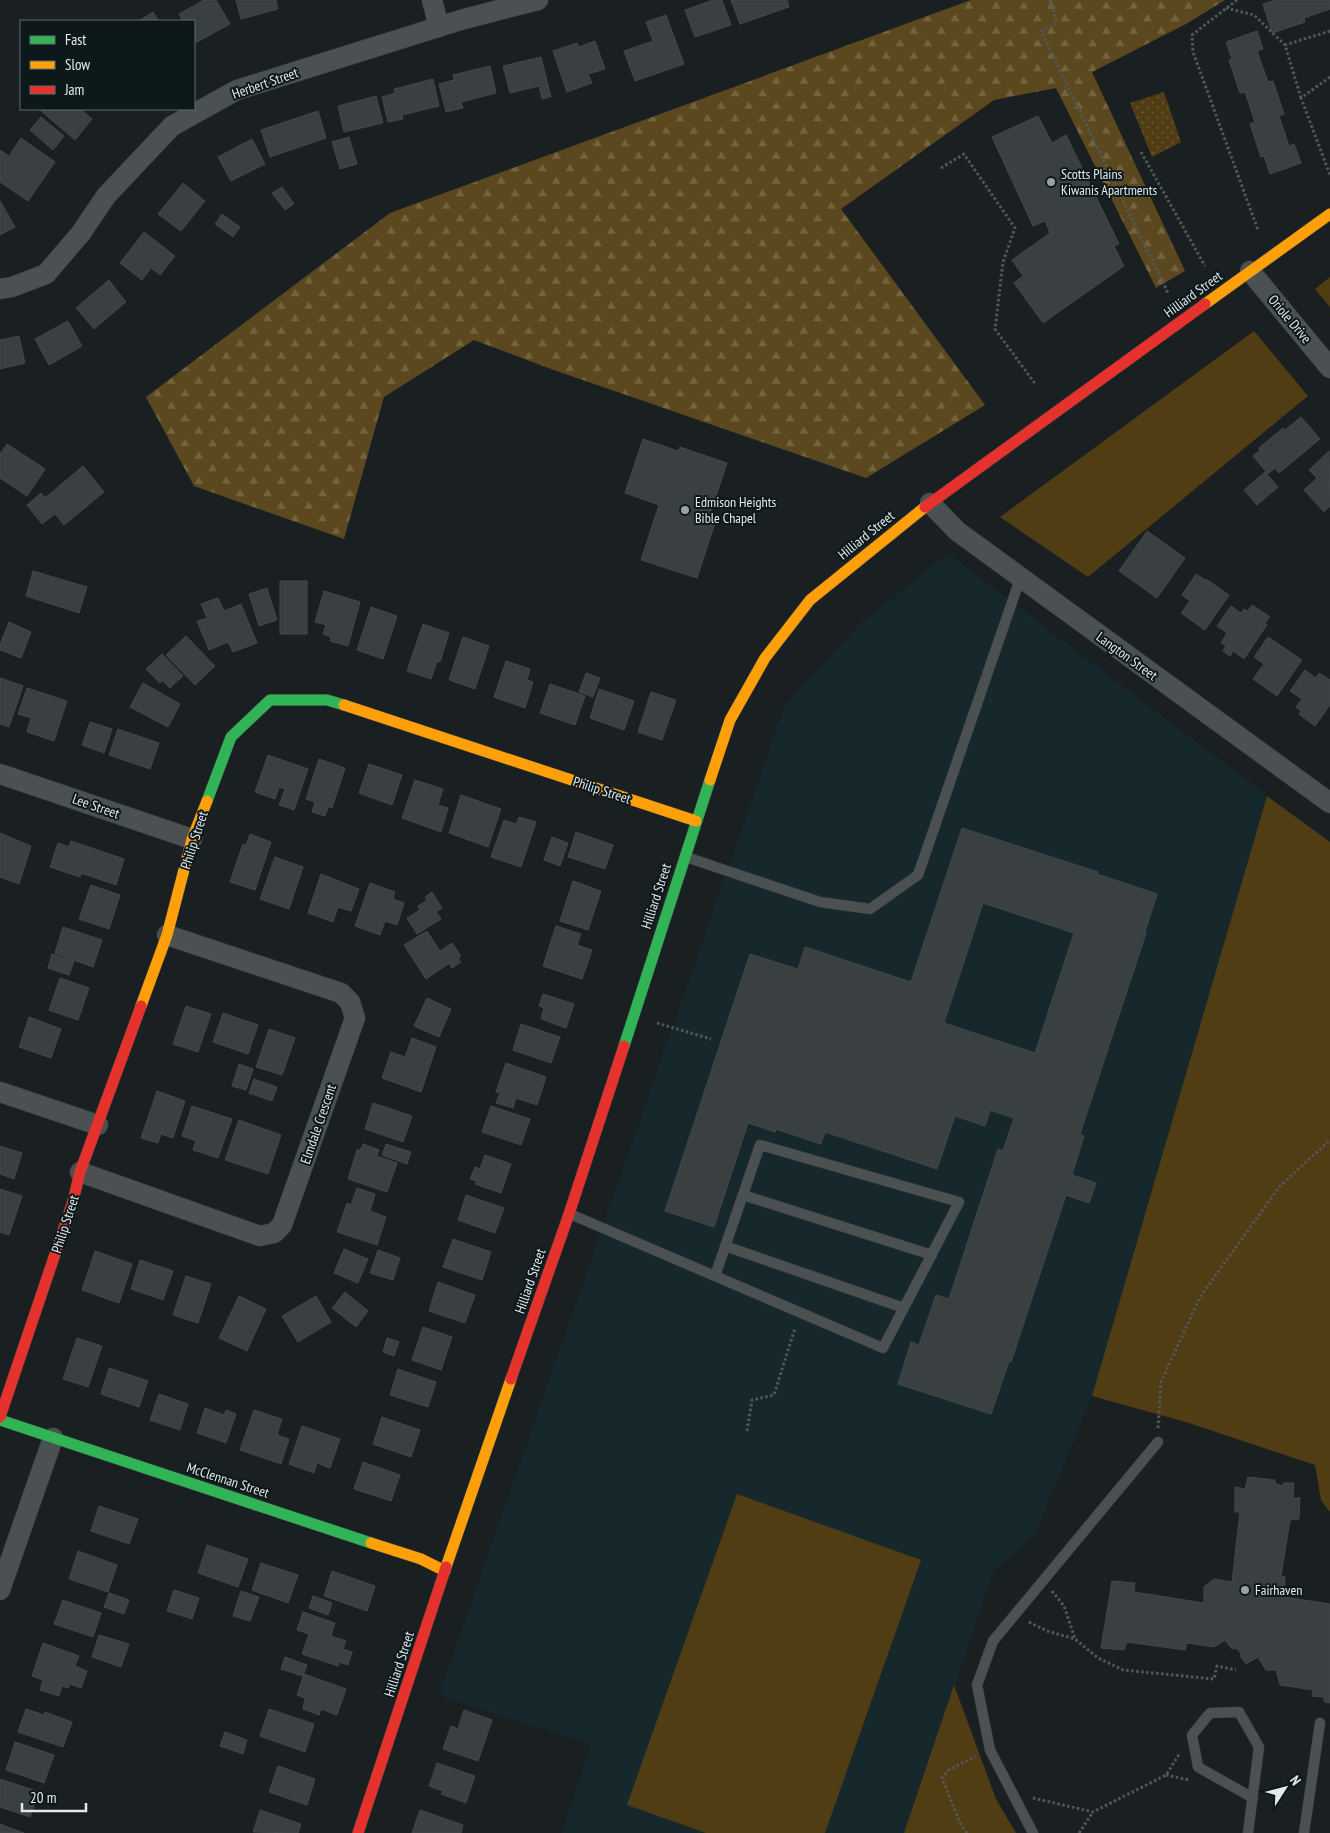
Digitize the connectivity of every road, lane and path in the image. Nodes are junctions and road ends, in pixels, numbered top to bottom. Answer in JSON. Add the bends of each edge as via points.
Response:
{"nodes":[{"id":1,"x":432,"y":0,"type":"edge"},
{"id":2,"x":538,"y":0,"type":"edge"},
{"id":3,"x":1050,"y":0,"type":"edge"},
{"id":4,"x":1237,"y":0,"type":"edge"},
{"id":5,"x":1226,"y":8,"type":"junction"},
{"id":6,"x":439,"y":27,"type":"junction"},
{"id":7,"x":1330,"y":31,"type":"edge"},
{"id":8,"x":1285,"y":46,"type":"junction"},
{"id":9,"x":1330,"y":77,"type":"edge"},
{"id":10,"x":1301,"y":98,"type":"junction"},
{"id":11,"x":1141,"y":152,"type":"dead end"},
{"id":12,"x":941,"y":168,"type":"dead end"},
{"id":13,"x":1330,"y":175,"type":"edge"},
{"id":14,"x":1330,"y":214,"type":"edge"},
{"id":15,"x":1258,"y":230,"type":"dead end"},
{"id":16,"x":1205,"y":266,"type":"dead end"},
{"id":17,"x":1250,"y":271,"type":"junction"},
{"id":18,"x":0,"y":289,"type":"edge"},
{"id":19,"x":1168,"y":293,"type":"dead end"},
{"id":20,"x":1330,"y":368,"type":"edge"},
{"id":21,"x":1036,"y":385,"type":"dead end"},
{"id":22,"x":930,"y":503,"type":"junction"},
{"id":23,"x":1020,"y":579,"type":"junction"},
{"id":24,"x":0,"y":774,"type":"edge"},
{"id":25,"x":1330,"y":803,"type":"edge"},
{"id":26,"x":696,"y":820,"type":"junction"},
{"id":27,"x":192,"y":839,"type":"junction"},
{"id":28,"x":684,"y":856,"type":"junction"},
{"id":29,"x":168,"y":935,"type":"junction"},
{"id":30,"x":634,"y":1014,"type":"junction"},
{"id":31,"x":711,"y":1039,"type":"dead end"},
{"id":32,"x":0,"y":1092,"type":"edge"},
{"id":33,"x":98,"y":1125,"type":"junction"},
{"id":34,"x":1330,"y":1140,"type":"edge"},
{"id":35,"x":80,"y":1172,"type":"junction"},
{"id":36,"x":743,"y":1195,"type":"junction"},
{"id":37,"x":569,"y":1214,"type":"junction"},
{"id":38,"x":725,"y":1246,"type":"junction"},
{"id":39,"x":932,"y":1255,"type":"junction"},
{"id":40,"x":715,"y":1276,"type":"junction"},
{"id":41,"x":904,"y":1308,"type":"junction"},
{"id":42,"x":800,"y":1313,"type":"junction"},
{"id":43,"x":0,"y":1419,"type":"edge"},
{"id":44,"x":747,"y":1431,"type":"dead end"},
{"id":45,"x":53,"y":1438,"type":"junction"},
{"id":46,"x":1158,"y":1442,"type":"joint"},
{"id":47,"x":445,"y":1571,"type":"junction"},
{"id":48,"x":1044,"y":1580,"type":"junction"},
{"id":49,"x":0,"y":1590,"type":"edge"},
{"id":50,"x":1014,"y":1616,"type":"junction"},
{"id":51,"x":1075,"y":1640,"type":"junction"},
{"id":52,"x":1236,"y":1670,"type":"dead end"},
{"id":53,"x":1320,"y":1723,"type":"dead end"},
{"id":54,"x":1192,"y":1734,"type":"junction"},
{"id":55,"x":990,"y":1750,"type":"junction"},
{"id":56,"x":1013,"y":1794,"type":"junction"},
{"id":57,"x":1253,"y":1798,"type":"junction"},
{"id":58,"x":1093,"y":1812,"type":"junction"},
{"id":59,"x":358,"y":1833,"type":"edge"},
{"id":60,"x":967,"y":1833,"type":"edge"},
{"id":61,"x":1034,"y":1833,"type":"edge"},
{"id":62,"x":1079,"y":1833,"type":"edge"},
{"id":63,"x":1248,"y":1833,"type":"edge"},
{"id":64,"x":1304,"y":1833,"type":"edge"}],
"edges":[{"from":1,"to":6,"type":"street"},
{"from":2,"to":6,"type":"street","name":"Herbert Street"},
{"from":3,"to":19,"type":"path","via":[[1058,23],[1041,30]]},
{"from":4,"to":5,"type":"path"},
{"from":5,"to":8,"type":"path","via":[[1254,15]]},
{"from":5,"to":15,"type":"path","via":[[1192,35],[1193,52]]},
{"from":6,"to":18,"type":"street","name":"Herbert Street","via":[[237,90],[172,126],[106,196],[81,234],[46,274]]},
{"from":7,"to":8,"type":"path"},
{"from":8,"to":10,"type":"path"},
{"from":9,"to":10,"type":"path"},
{"from":10,"to":13,"type":"path"},
{"from":11,"to":16,"type":"path"},
{"from":12,"to":21,"type":"path","via":[[964,154],[1015,228],[1003,262],[995,329]]},
{"from":14,"to":17,"type":"street","name":"Hilliard Street"},
{"from":17,"to":20,"type":"street","name":"Oriole Drive"},
{"from":17,"to":22,"type":"street","name":"Hilliard Street"},
{"from":22,"to":23,"type":"street","name":"Langton Street","via":[[956,531]]},
{"from":22,"to":26,"type":"street","name":"Hilliard Street","via":[[810,600],[765,658],[730,720]]},
{"from":23,"to":25,"type":"street","name":"Langton Street"},
{"from":23,"to":28,"type":"lane","via":[[918,875],[870,909],[820,902]]},
{"from":24,"to":27,"type":"street","name":"Lee Street"},
{"from":26,"to":27,"type":"street","name":"Philip Street","via":[[327,700],[270,700],[231,737]]},
{"from":26,"to":28,"type":"street","name":"Hilliard Street"},
{"from":27,"to":29,"type":"street","name":"Philip Street"},
{"from":28,"to":30,"type":"street","name":"Hilliard Street"},
{"from":29,"to":33,"type":"street","name":"Philip Street"},
{"from":29,"to":35,"type":"street","name":"Elmdale Crescent","via":[[342,993],[350,1002],[355,1018],[282,1225],[274,1233],[260,1236]]},
{"from":30,"to":31,"type":"path"},
{"from":30,"to":37,"type":"street","name":"Hilliard Street"},
{"from":32,"to":33,"type":"street"},
{"from":33,"to":35,"type":"street","name":"Philip Street"},
{"from":34,"to":46,"type":"path","via":[[1280,1186],[1200,1297],[1161,1382]]},
{"from":35,"to":43,"type":"street","name":"Philip Street"},
{"from":36,"to":38,"type":"lane"},
{"from":36,"to":39,"type":"lane"},
{"from":36,"to":39,"type":"lane","via":[[760,1145],[959,1202]]},
{"from":37,"to":40,"type":"lane"},
{"from":37,"to":47,"type":"street","name":"Hilliard Street"},
{"from":38,"to":40,"type":"lane"},
{"from":38,"to":41,"type":"lane"},
{"from":39,"to":41,"type":"lane"},
{"from":40,"to":42,"type":"lane"},
{"from":41,"to":42,"type":"lane","via":[[883,1348]]},
{"from":42,"to":44,"type":"path","via":[[774,1395],[752,1400]]},
{"from":43,"to":45,"type":"street","name":"McClennan Street"},
{"from":45,"to":47,"type":"street","name":"McClennan Street","via":[[421,1559]]},
{"from":45,"to":49,"type":"street"},
{"from":46,"to":48,"type":"lane"},
{"from":47,"to":59,"type":"street","name":"Hilliard Street"},
{"from":48,"to":50,"type":"lane"},
{"from":48,"to":51,"type":"path","via":[[1064,1606]]},
{"from":50,"to":51,"type":"path"},
{"from":50,"to":55,"type":"lane","via":[[993,1641],[977,1685]]},
{"from":51,"to":52,"type":"path","via":[[1098,1658],[1123,1670],[1214,1679],[1217,1666]]},
{"from":53,"to":64,"type":"lane"},
{"from":54,"to":57,"type":"lane","via":[[1198,1767]]},
{"from":54,"to":57,"type":"lane","via":[[1210,1713],[1239,1712],[1259,1747]]},
{"from":54,"to":58,"type":"path","via":[[1166,1775]]},
{"from":55,"to":56,"type":"lane"},
{"from":55,"to":60,"type":"path","via":[[949,1770],[942,1778]]},
{"from":56,"to":58,"type":"path"},
{"from":56,"to":61,"type":"lane"},
{"from":57,"to":63,"type":"lane"},
{"from":58,"to":62,"type":"path"}]}
